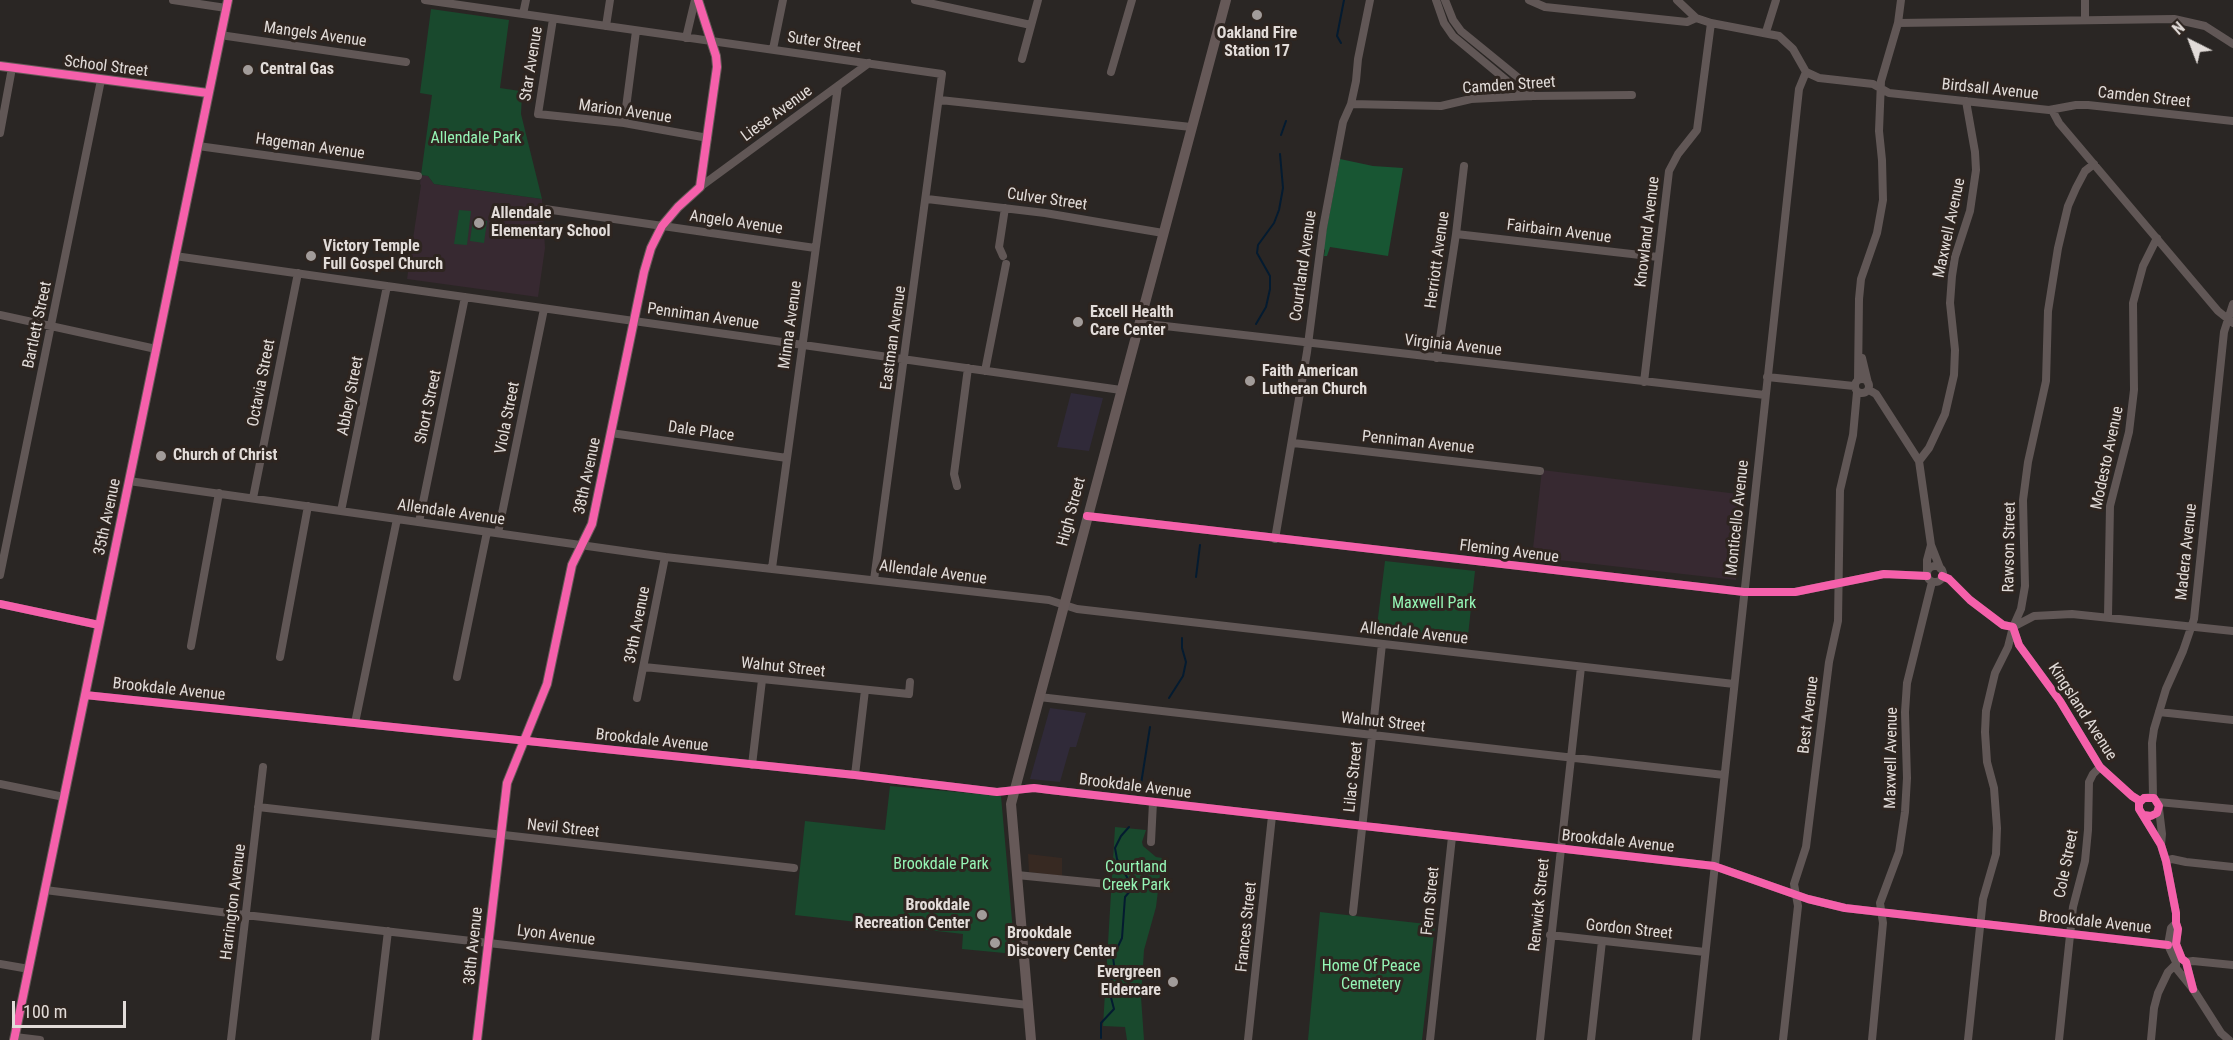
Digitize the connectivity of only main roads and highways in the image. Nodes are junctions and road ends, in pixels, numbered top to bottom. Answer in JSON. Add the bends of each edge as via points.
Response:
{"nodes":[{"id":1,"x":697,"y":0,"type":"edge"},
{"id":2,"x":1226,"y":0,"type":"edge"},
{"id":3,"x":227,"y":4,"type":"edge"},
{"id":4,"x":0,"y":66,"type":"edge"},
{"id":5,"x":208,"y":93,"type":"junction"},
{"id":6,"x":14,"y":1039,"type":"edge"},
{"id":7,"x":477,"y":1040,"type":"edge"},
{"id":8,"x":1031,"y":1040,"type":"edge"}],
"edges":[{"from":1,"to":7,"type":"main road","name":"38th Avenue","via":[[717,68],[700,187],[662,226],[651,248],[592,524],[572,565],[547,684],[507,783]]},
{"from":2,"to":8,"type":"main road","name":"High Street","via":[[1011,804]]},
{"from":3,"to":5,"type":"main road","name":"35th Avenue"},
{"from":4,"to":5,"type":"main road","name":"School Street"},
{"from":5,"to":6,"type":"main road","name":"35th Avenue"}]}
